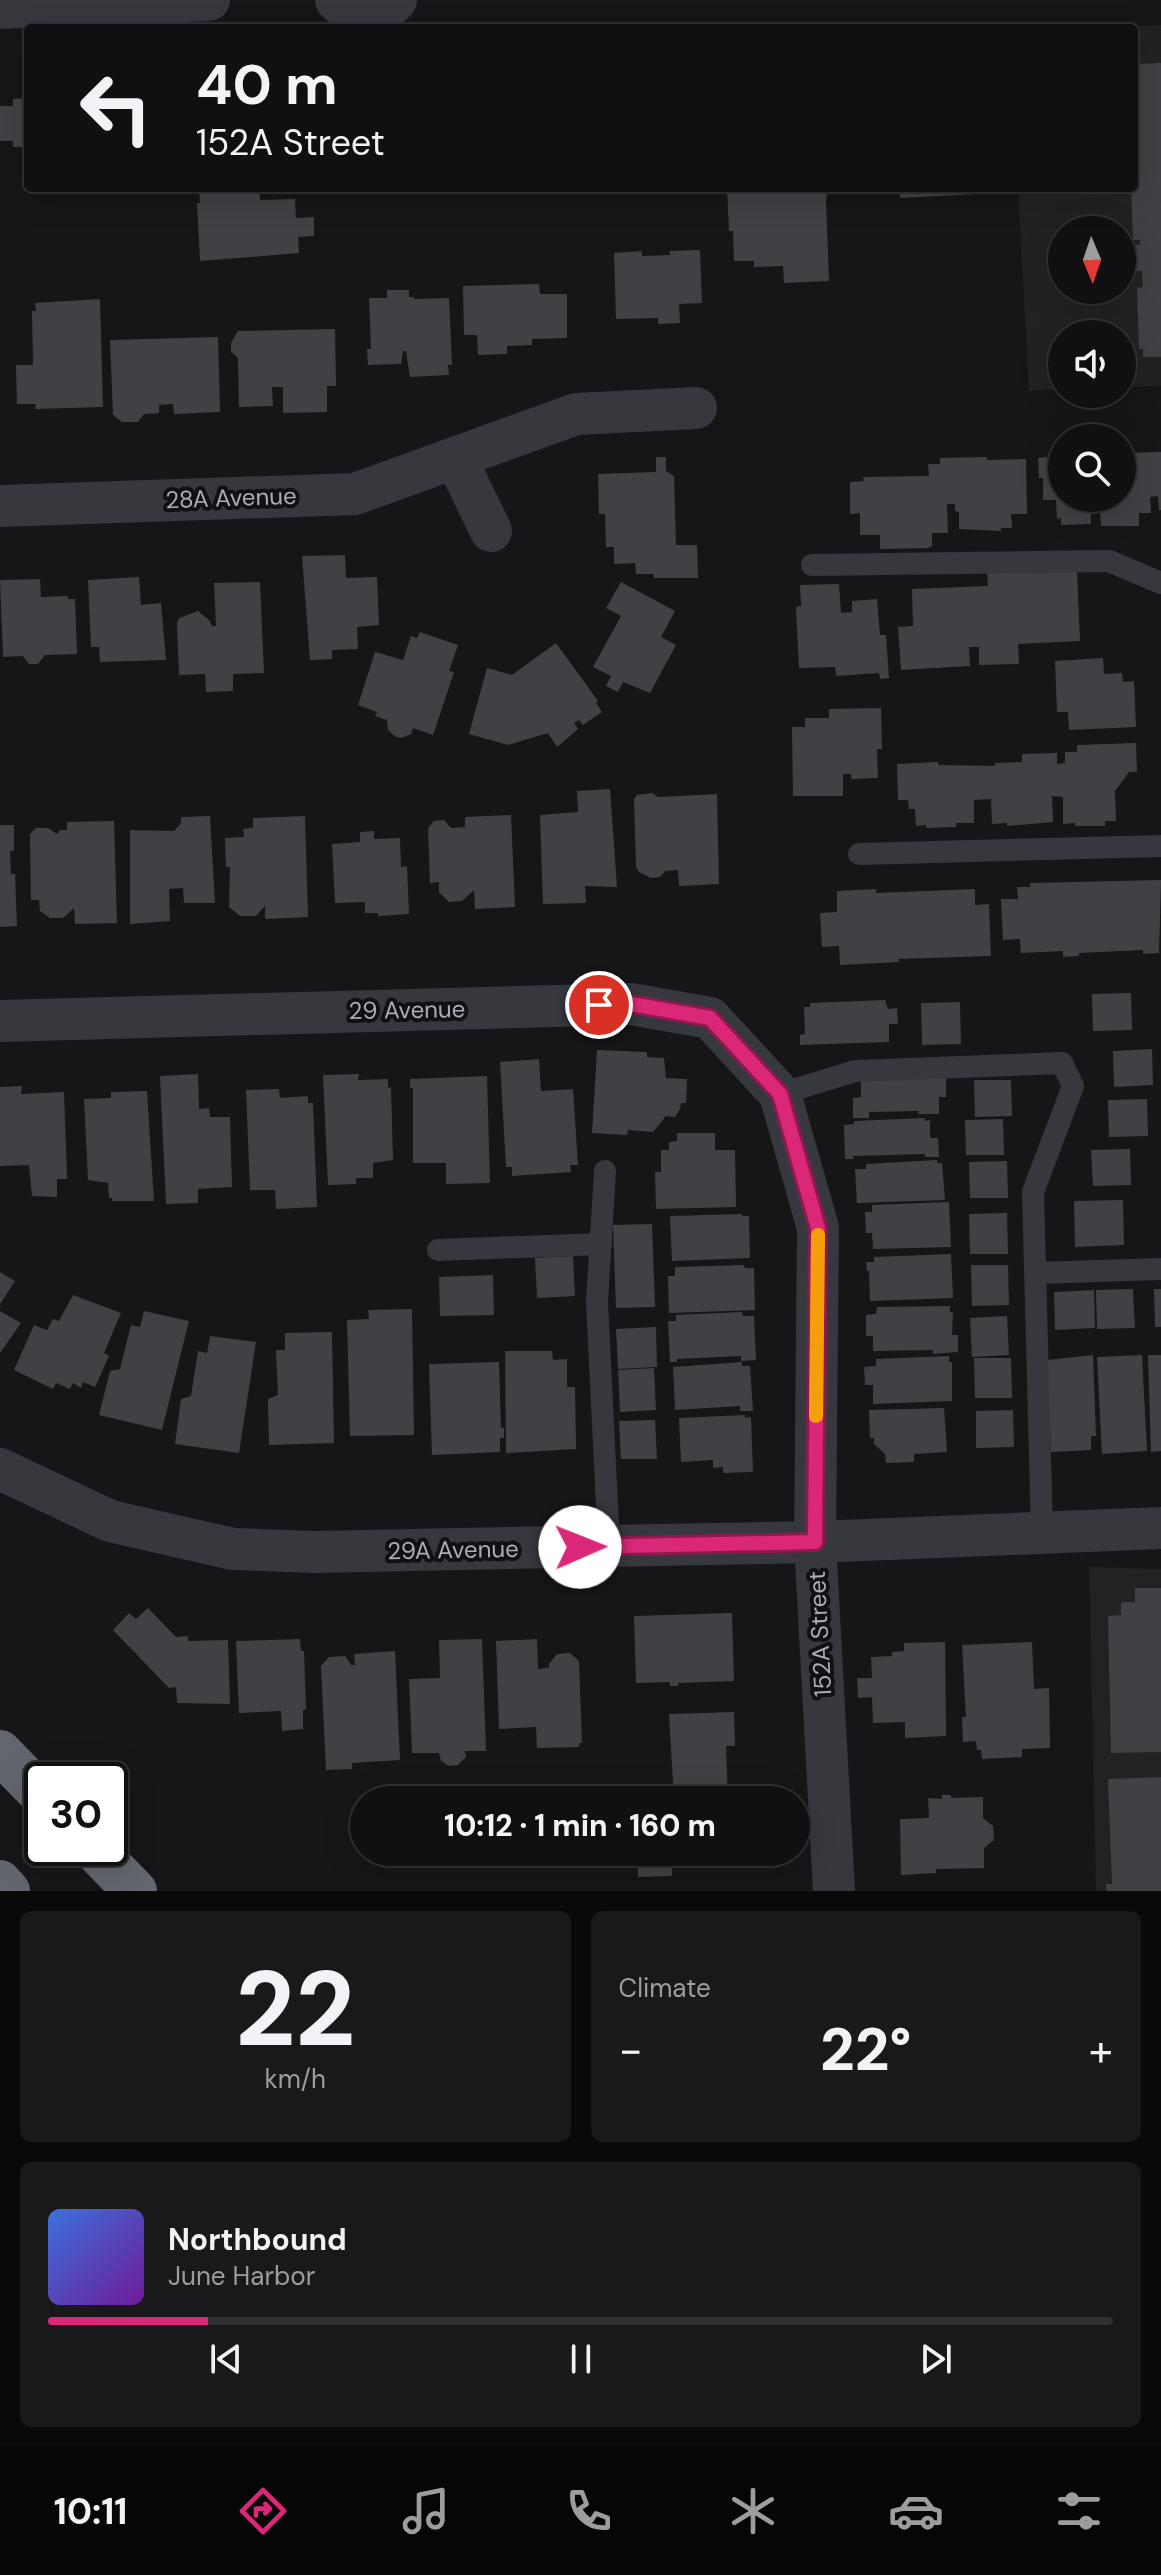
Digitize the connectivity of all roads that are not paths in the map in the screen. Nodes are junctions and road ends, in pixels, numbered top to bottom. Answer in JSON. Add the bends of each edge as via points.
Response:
{"nodes":[{"id":1,"x":209,"y":0,"type":"edge"},
{"id":2,"x":336,"y":0,"type":"edge"},
{"id":3,"x":396,"y":0,"type":"edge"},
{"id":4,"x":0,"y":8,"type":"edge"},
{"id":5,"x":696,"y":408,"type":"dead end"},
{"id":6,"x":456,"y":459,"type":"junction"},
{"id":7,"x":0,"y":506,"type":"edge"},
{"id":8,"x":491,"y":531,"type":"dead end"},
{"id":9,"x":812,"y":565,"type":"dead end"},
{"id":10,"x":1161,"y":583,"type":"edge"},
{"id":11,"x":1161,"y":846,"type":"edge"},
{"id":12,"x":859,"y":854,"type":"dead end"},
{"id":13,"x":0,"y":1021,"type":"edge"},
{"id":14,"x":780,"y":1094,"type":"junction"},
{"id":15,"x":605,"y":1171,"type":"dead end"},
{"id":16,"x":601,"y":1244,"type":"junction"},
{"id":17,"x":438,"y":1250,"type":"dead end"},
{"id":18,"x":1161,"y":1269,"type":"edge"},
{"id":19,"x":1036,"y":1273,"type":"junction"},
{"id":20,"x":0,"y":1469,"type":"edge"},
{"id":21,"x":1161,"y":1528,"type":"edge"},
{"id":22,"x":1042,"y":1533,"type":"junction"},
{"id":23,"x":815,"y":1542,"type":"junction"},
{"id":24,"x":609,"y":1546,"type":"junction"},
{"id":25,"x":0,"y":1752,"type":"edge"},
{"id":26,"x":24,"y":1777,"type":"edge"},
{"id":27,"x":111,"y":1866,"type":"edge"},
{"id":28,"x":0,"y":1882,"type":"edge"},
{"id":29,"x":8,"y":1891,"type":"edge"},
{"id":30,"x":135,"y":1891,"type":"edge"},
{"id":31,"x":834,"y":1891,"type":"edge"}],
"edges":[{"from":1,"to":4,"type":"street"},
{"from":2,"to":3,"type":"street","via":[[366,15]]},
{"from":5,"to":6,"type":"street","name":"28A Avenue","via":[[576,414]]},
{"from":6,"to":7,"type":"street","name":"28A Avenue","via":[[355,494]]},
{"from":6,"to":8,"type":"street"},
{"from":9,"to":10,"type":"lane","via":[[1109,561]]},
{"from":11,"to":12,"type":"lane"},
{"from":13,"to":14,"type":"street","name":"29 Avenue","via":[[631,1004],[710,1018]]},
{"from":14,"to":19,"type":"lane","via":[[855,1071],[1062,1063],[1073,1086],[1033,1192]]},
{"from":14,"to":23,"type":"street","name":"152A Street","via":[[818,1228]]},
{"from":15,"to":16,"type":"lane"},
{"from":16,"to":17,"type":"lane"},
{"from":16,"to":24,"type":"lane","via":[[597,1302]]},
{"from":18,"to":19,"type":"lane"},
{"from":19,"to":22,"type":"lane"},
{"from":20,"to":24,"type":"street","name":"29A Avenue","via":[[110,1521],[233,1549]]},
{"from":21,"to":22,"type":"street","name":"29A Avenue"},
{"from":22,"to":23,"type":"street","name":"29A Avenue"},
{"from":23,"to":24,"type":"street","name":"29A Avenue"},
{"from":23,"to":31,"type":"street","name":"152A Street"},
{"from":25,"to":26,"type":"highway"},
{"from":27,"to":30,"type":"highway"},
{"from":28,"to":29,"type":"highway"}]}
